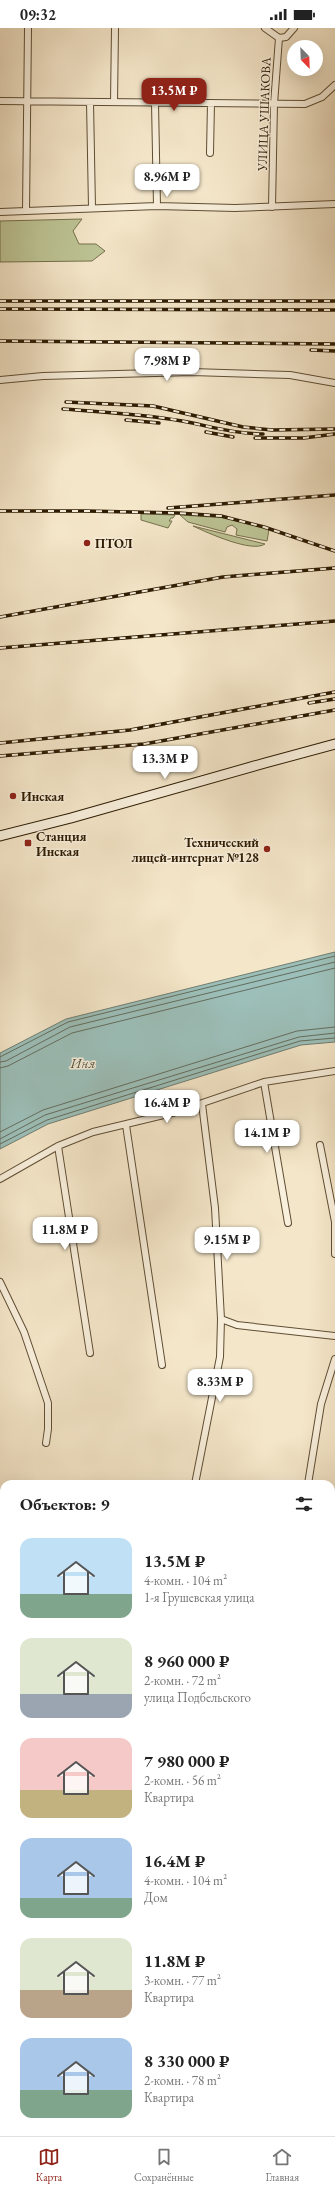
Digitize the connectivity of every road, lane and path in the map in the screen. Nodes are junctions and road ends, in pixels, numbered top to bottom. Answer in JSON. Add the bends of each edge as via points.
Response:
{"nodes":[{"id":1,"x":28,"y":28,"type":"edge"},
{"id":2,"x":115,"y":28,"type":"edge"},
{"id":3,"x":265,"y":28,"type":"edge"},
{"id":4,"x":294,"y":28,"type":"edge"},
{"id":5,"x":279,"y":38,"type":"junction"},
{"id":6,"x":335,"y":85,"type":"edge"},
{"id":7,"x":0,"y":101,"type":"edge"},
{"id":8,"x":28,"y":101,"type":"junction"},
{"id":9,"x":90,"y":102,"type":"junction"},
{"id":10,"x":114,"y":102,"type":"junction"},
{"id":11,"x":155,"y":103,"type":"junction"},
{"id":12,"x":211,"y":103,"type":"junction"},
{"id":13,"x":274,"y":104,"type":"junction"},
{"id":14,"x":210,"y":153,"type":"dead end"},
{"id":15,"x":335,"y":204,"type":"edge"},
{"id":16,"x":157,"y":206,"type":"junction"},
{"id":17,"x":272,"y":207,"type":"junction"},
{"id":18,"x":92,"y":208,"type":"junction"},
{"id":19,"x":26,"y":211,"type":"junction"},
{"id":20,"x":0,"y":212,"type":"edge"},
{"id":21,"x":0,"y":380,"type":"edge"},
{"id":22,"x":335,"y":383,"type":"edge"},
{"id":23,"x":335,"y":744,"type":"edge"},
{"id":24,"x":0,"y":836,"type":"edge"},
{"id":25,"x":335,"y":1071,"type":"edge"},
{"id":26,"x":264,"y":1082,"type":"junction"},
{"id":27,"x":202,"y":1104,"type":"junction"},
{"id":28,"x":126,"y":1125,"type":"junction"},
{"id":29,"x":320,"y":1144,"type":"dead end"},
{"id":30,"x":58,"y":1146,"type":"junction"},
{"id":31,"x":0,"y":1179,"type":"edge"},
{"id":32,"x":288,"y":1223,"type":"dead end"},
{"id":33,"x":335,"y":1254,"type":"edge"},
{"id":34,"x":0,"y":1282,"type":"edge"},
{"id":35,"x":221,"y":1319,"type":"junction"},
{"id":36,"x":335,"y":1336,"type":"edge"},
{"id":37,"x":90,"y":1352,"type":"dead end"},
{"id":38,"x":335,"y":1359,"type":"edge"},
{"id":39,"x":162,"y":1365,"type":"dead end"},
{"id":40,"x":46,"y":1443,"type":"dead end"},
{"id":41,"x":196,"y":1480,"type":"edge"},
{"id":42,"x":309,"y":1480,"type":"edge"}],
"edges":[{"from":1,"to":8,"type":"street"},
{"from":2,"to":10,"type":"street"},
{"from":3,"to":5,"type":"street"},
{"from":4,"to":5,"type":"street","via":[[286,37]]},
{"from":5,"to":13,"type":"street","name":"УЛИЦА УШАКОВА"},
{"from":6,"to":13,"type":"street","via":[[313,102]]},
{"from":7,"to":8,"type":"street"},
{"from":8,"to":9,"type":"street"},
{"from":8,"to":19,"type":"street"},
{"from":9,"to":10,"type":"street"},
{"from":9,"to":18,"type":"street"},
{"from":10,"to":11,"type":"street"},
{"from":11,"to":12,"type":"street"},
{"from":11,"to":16,"type":"street"},
{"from":12,"to":13,"type":"street"},
{"from":12,"to":14,"type":"street"},
{"from":13,"to":17,"type":"street","name":"УЛИЦА УШАКОВА"},
{"from":15,"to":17,"type":"street"},
{"from":16,"to":17,"type":"street"},
{"from":16,"to":18,"type":"street"},
{"from":18,"to":19,"type":"street"},
{"from":19,"to":20,"type":"street"},
{"from":21,"to":22,"type":"street","via":[[43,376],[192,372],[290,375]]},
{"from":23,"to":24,"type":"main road"},
{"from":25,"to":26,"type":"street"},
{"from":26,"to":27,"type":"street"},
{"from":26,"to":32,"type":"street"},
{"from":27,"to":28,"type":"street"},
{"from":27,"to":35,"type":"street","via":[[215,1208]]},
{"from":28,"to":30,"type":"street","via":[[93,1132]]},
{"from":28,"to":39,"type":"street"},
{"from":29,"to":33,"type":"street","via":[[335,1222]]},
{"from":30,"to":31,"type":"street"},
{"from":30,"to":37,"type":"street"},
{"from":34,"to":40,"type":"street","via":[[24,1332],[48,1403]]},
{"from":35,"to":36,"type":"street","via":[[238,1325]]},
{"from":35,"to":41,"type":"street","via":[[220,1356]]},
{"from":38,"to":42,"type":"street","via":[[321,1404]]}]}
